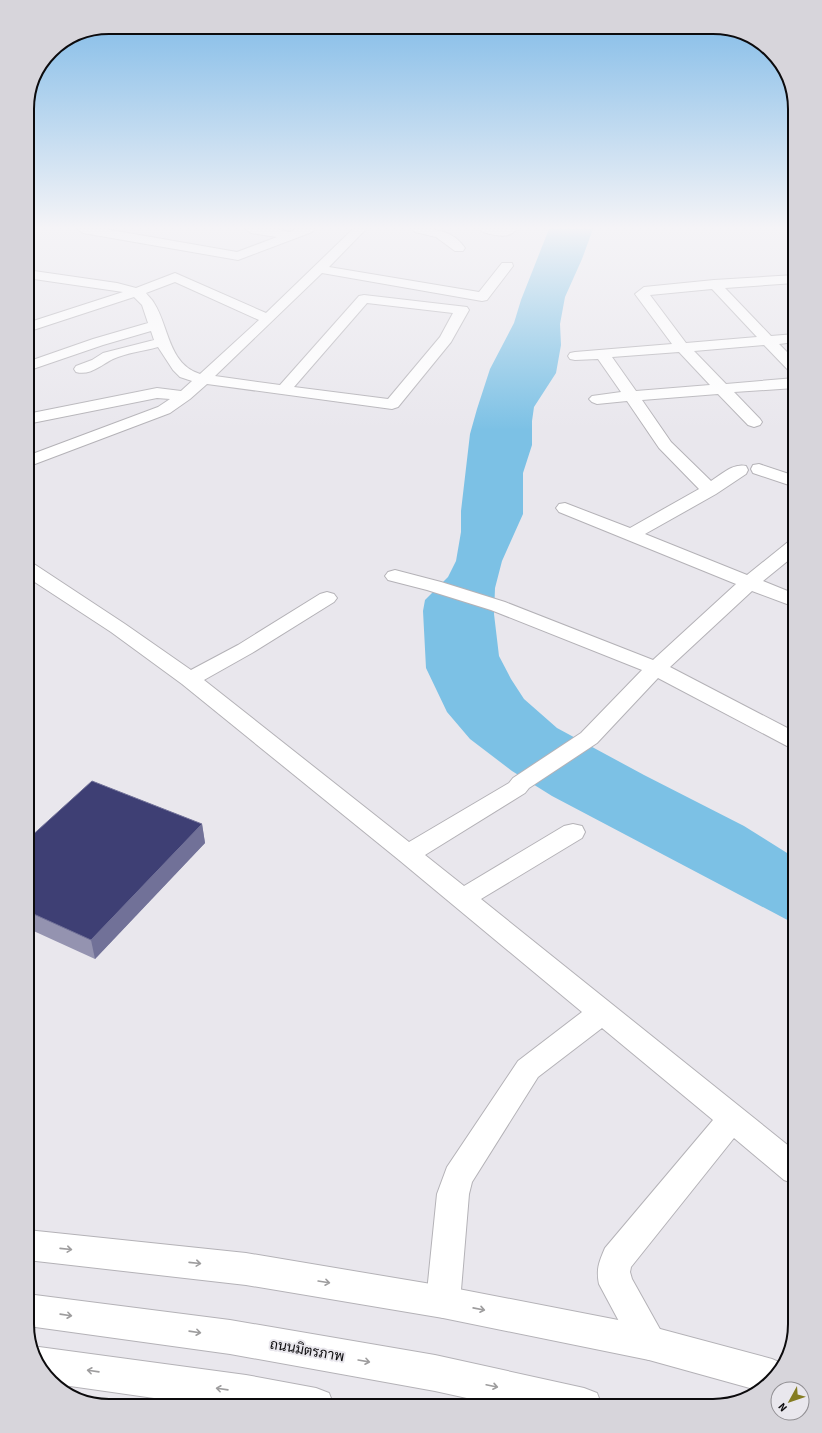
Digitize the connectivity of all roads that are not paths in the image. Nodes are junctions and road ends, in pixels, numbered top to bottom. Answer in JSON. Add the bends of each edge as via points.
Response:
{"nodes":[{"id":1,"x":125,"y":296,"type":"edge"},
{"id":2,"x":141,"y":296,"type":"edge"},
{"id":3,"x":217,"y":296,"type":"edge"},
{"id":4,"x":292,"y":296,"type":"edge"},
{"id":5,"x":643,"y":296,"type":"edge"},
{"id":6,"x":725,"y":296,"type":"edge"},
{"id":7,"x":268,"y":319,"type":"junction"},
{"id":8,"x":156,"y":325,"type":"junction"},
{"id":9,"x":34,"y":326,"type":"edge"},
{"id":10,"x":788,"y":338,"type":"edge"},
{"id":11,"x":767,"y":340,"type":"junction"},
{"id":12,"x":162,"y":342,"type":"junction"},
{"id":13,"x":682,"y":346,"type":"junction"},
{"id":14,"x":602,"y":354,"type":"junction"},
{"id":15,"x":575,"y":356,"type":"dead end"},
{"id":16,"x":788,"y":362,"type":"edge"},
{"id":17,"x":34,"y":365,"type":"edge"},
{"id":18,"x":81,"y":369,"type":"dead end"},
{"id":19,"x":202,"y":379,"type":"junction"},
{"id":20,"x":788,"y":384,"type":"edge"},
{"id":21,"x":283,"y":390,"type":"junction"},
{"id":22,"x":722,"y":390,"type":"junction"},
{"id":23,"x":185,"y":396,"type":"junction"},
{"id":24,"x":631,"y":397,"type":"junction"},
{"id":25,"x":597,"y":399,"type":"dead end"},
{"id":26,"x":34,"y":418,"type":"edge"},
{"id":27,"x":754,"y":422,"type":"dead end"},
{"id":28,"x":34,"y":459,"type":"edge"},
{"id":29,"x":759,"y":469,"type":"dead end"},
{"id":30,"x":740,"y":470,"type":"dead end"},
{"id":31,"x":788,"y":479,"type":"edge"},
{"id":32,"x":710,"y":490,"type":"junction"},
{"id":33,"x":565,"y":508,"type":"dead end"},
{"id":34,"x":632,"y":534,"type":"junction"},
{"id":35,"x":788,"y":552,"type":"edge"},
{"id":36,"x":34,"y":573,"type":"edge"},
{"id":37,"x":395,"y":576,"type":"dead end"},
{"id":38,"x":750,"y":583,"type":"junction"},
{"id":39,"x":327,"y":598,"type":"dead end"},
{"id":40,"x":788,"y":598,"type":"edge"},
{"id":41,"x":656,"y":668,"type":"junction"},
{"id":42,"x":190,"y":679,"type":"junction"},
{"id":43,"x":788,"y":736,"type":"edge"},
{"id":44,"x":573,"y":832,"type":"dead end"},
{"id":45,"x":408,"y":854,"type":"junction"},
{"id":46,"x":462,"y":898,"type":"junction"},
{"id":47,"x":601,"y":1013,"type":"junction"},
{"id":48,"x":732,"y":1119,"type":"junction"},
{"id":49,"x":788,"y":1164,"type":"edge"},
{"id":50,"x":34,"y":1246,"type":"edge"},
{"id":51,"x":443,"y":1302,"type":"junction"},
{"id":52,"x":34,"y":1311,"type":"edge"},
{"id":53,"x":649,"y":1343,"type":"junction"},
{"id":54,"x":47,"y":1365,"type":"edge"},
{"id":55,"x":767,"y":1376,"type":"edge"},
{"id":56,"x":278,"y":1399,"type":"edge"},
{"id":57,"x":552,"y":1399,"type":"edge"}],
"edges":[{"from":1,"to":9,"type":"main road"},
{"from":2,"to":8,"type":"main road","via":[[148,304]]},
{"from":3,"to":7,"type":"main road"},
{"from":4,"to":7,"type":"main road"},
{"from":5,"to":13,"type":"main road"},
{"from":6,"to":11,"type":"main road"},
{"from":7,"to":19,"type":"main road"},
{"from":8,"to":12,"type":"main road"},
{"from":8,"to":17,"type":"main road"},
{"from":10,"to":11,"type":"main road"},
{"from":11,"to":13,"type":"main road"},
{"from":11,"to":16,"type":"main road"},
{"from":12,"to":18,"type":"main road","via":[[108,356]]},
{"from":12,"to":19,"type":"main road","via":[[181,371]]},
{"from":13,"to":14,"type":"main road"},
{"from":13,"to":22,"type":"main road"},
{"from":14,"to":15,"type":"main road"},
{"from":14,"to":24,"type":"main road"},
{"from":19,"to":21,"type":"main road"},
{"from":19,"to":23,"type":"main road"},
{"from":20,"to":22,"type":"main road"},
{"from":21,"to":21,"type":"main road","via":[[364,299],[462,310],[446,339],[392,404]]},
{"from":22,"to":24,"type":"main road"},
{"from":22,"to":27,"type":"main road"},
{"from":23,"to":26,"type":"main road","via":[[157,393]]},
{"from":23,"to":28,"type":"main road","via":[[164,410]]},
{"from":24,"to":25,"type":"main road"},
{"from":24,"to":32,"type":"main road","via":[[665,445]]},
{"from":29,"to":31,"type":"main road"},
{"from":30,"to":32,"type":"main road"},
{"from":32,"to":34,"type":"main road"},
{"from":33,"to":34,"type":"main road"},
{"from":34,"to":38,"type":"main road"},
{"from":35,"to":38,"type":"main road"},
{"from":36,"to":42,"type":"main road"},
{"from":37,"to":41,"type":"main road","via":[[498,606]]},
{"from":38,"to":40,"type":"main road"},
{"from":38,"to":41,"type":"main road"},
{"from":39,"to":42,"type":"main road","via":[[245,649]]},
{"from":41,"to":43,"type":"main road"},
{"from":41,"to":45,"type":"main road","via":[[589,738],[517,788]]},
{"from":42,"to":45,"type":"main road"},
{"from":44,"to":46,"type":"main road"},
{"from":45,"to":46,"type":"main road"},
{"from":46,"to":47,"type":"main road"},
{"from":47,"to":48,"type":"main road"},
{"from":47,"to":51,"type":"main road","via":[[528,1069],[458,1176],[453,1194]]},
{"from":48,"to":49,"type":"main road"},
{"from":48,"to":53,"type":"main road","via":[[618,1259],[613,1272],[616,1284]]},
{"from":50,"to":51,"type":"main road","one_way":true,"via":[[246,1269]]},
{"from":51,"to":53,"type":"main road","one_way":true},
{"from":52,"to":57,"type":"main road","name":"ถนนมิตรภาพ","one_way":true,"via":[[245,1340],[435,1373]]},
{"from":53,"to":55,"type":"main road"},
{"from":56,"to":54,"type":"main road","one_way":true}]}
